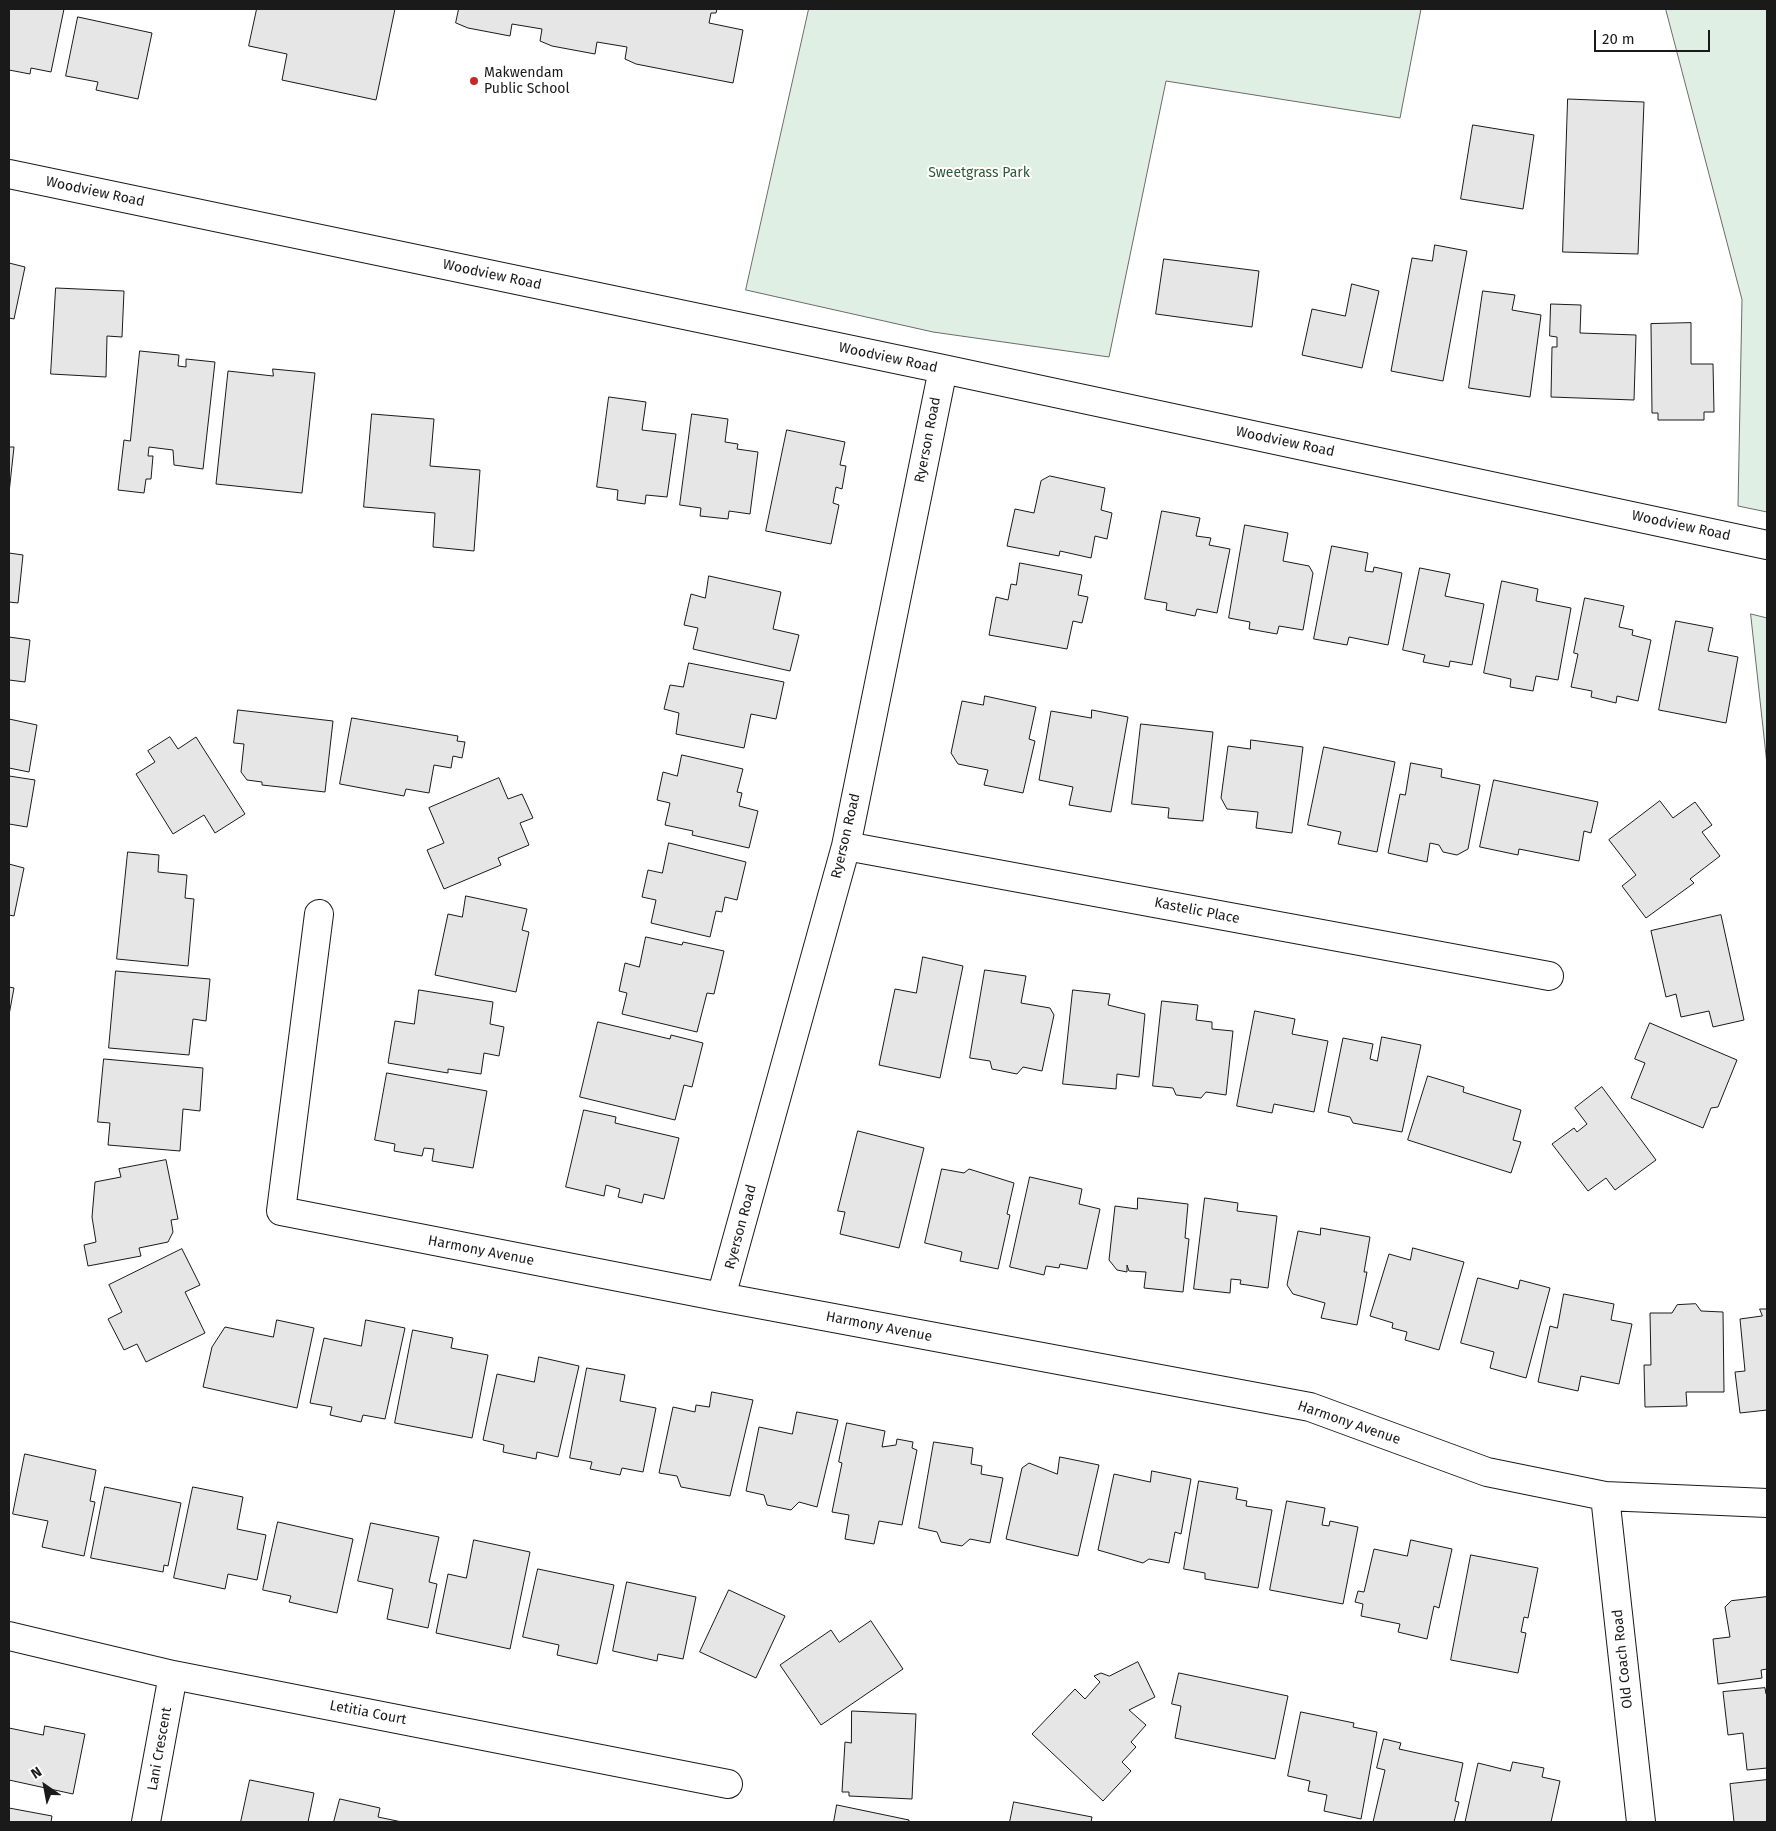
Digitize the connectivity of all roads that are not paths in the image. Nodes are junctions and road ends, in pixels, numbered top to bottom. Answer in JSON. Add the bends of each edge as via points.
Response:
{"nodes":[{"id":1,"x":9,"y":174,"type":"edge"},
{"id":2,"x":943,"y":369,"type":"junction"},
{"id":3,"x":1767,"y":545,"type":"edge"},
{"id":4,"x":846,"y":846,"type":"junction"},
{"id":5,"x":319,"y":914,"type":"dead end"},
{"id":6,"x":1549,"y":976,"type":"dead end"},
{"id":7,"x":721,"y":1297,"type":"junction"},
{"id":8,"x":1605,"y":1496,"type":"junction"},
{"id":9,"x":1767,"y":1504,"type":"edge"},
{"id":10,"x":9,"y":1636,"type":"edge"},
{"id":11,"x":173,"y":1675,"type":"junction"},
{"id":12,"x":728,"y":1784,"type":"dead end"},
{"id":13,"x":146,"y":1822,"type":"edge"},
{"id":14,"x":1641,"y":1822,"type":"edge"}],
"edges":[{"from":1,"to":2,"type":"street","name":"Woodview Road"},
{"from":2,"to":3,"type":"street","name":"Woodview Road"},
{"from":2,"to":4,"type":"street","name":"Ryerson Road"},
{"from":4,"to":6,"type":"street","name":"Kastelic Place"},
{"from":4,"to":7,"type":"street","name":"Ryerson Road"},
{"from":5,"to":7,"type":"street","name":"Harmony Avenue","via":[[280,1211]]},
{"from":7,"to":8,"type":"street","name":"Harmony Avenue","via":[[1310,1407],[1487,1472]]},
{"from":8,"to":9,"type":"street","name":"Harmony Avenue"},
{"from":8,"to":14,"type":"street","name":"Old Coach Road"},
{"from":10,"to":11,"type":"street","name":"Letitia Court"},
{"from":11,"to":12,"type":"street","name":"Letitia Court"},
{"from":11,"to":13,"type":"street","name":"Lani Crescent"}]}
